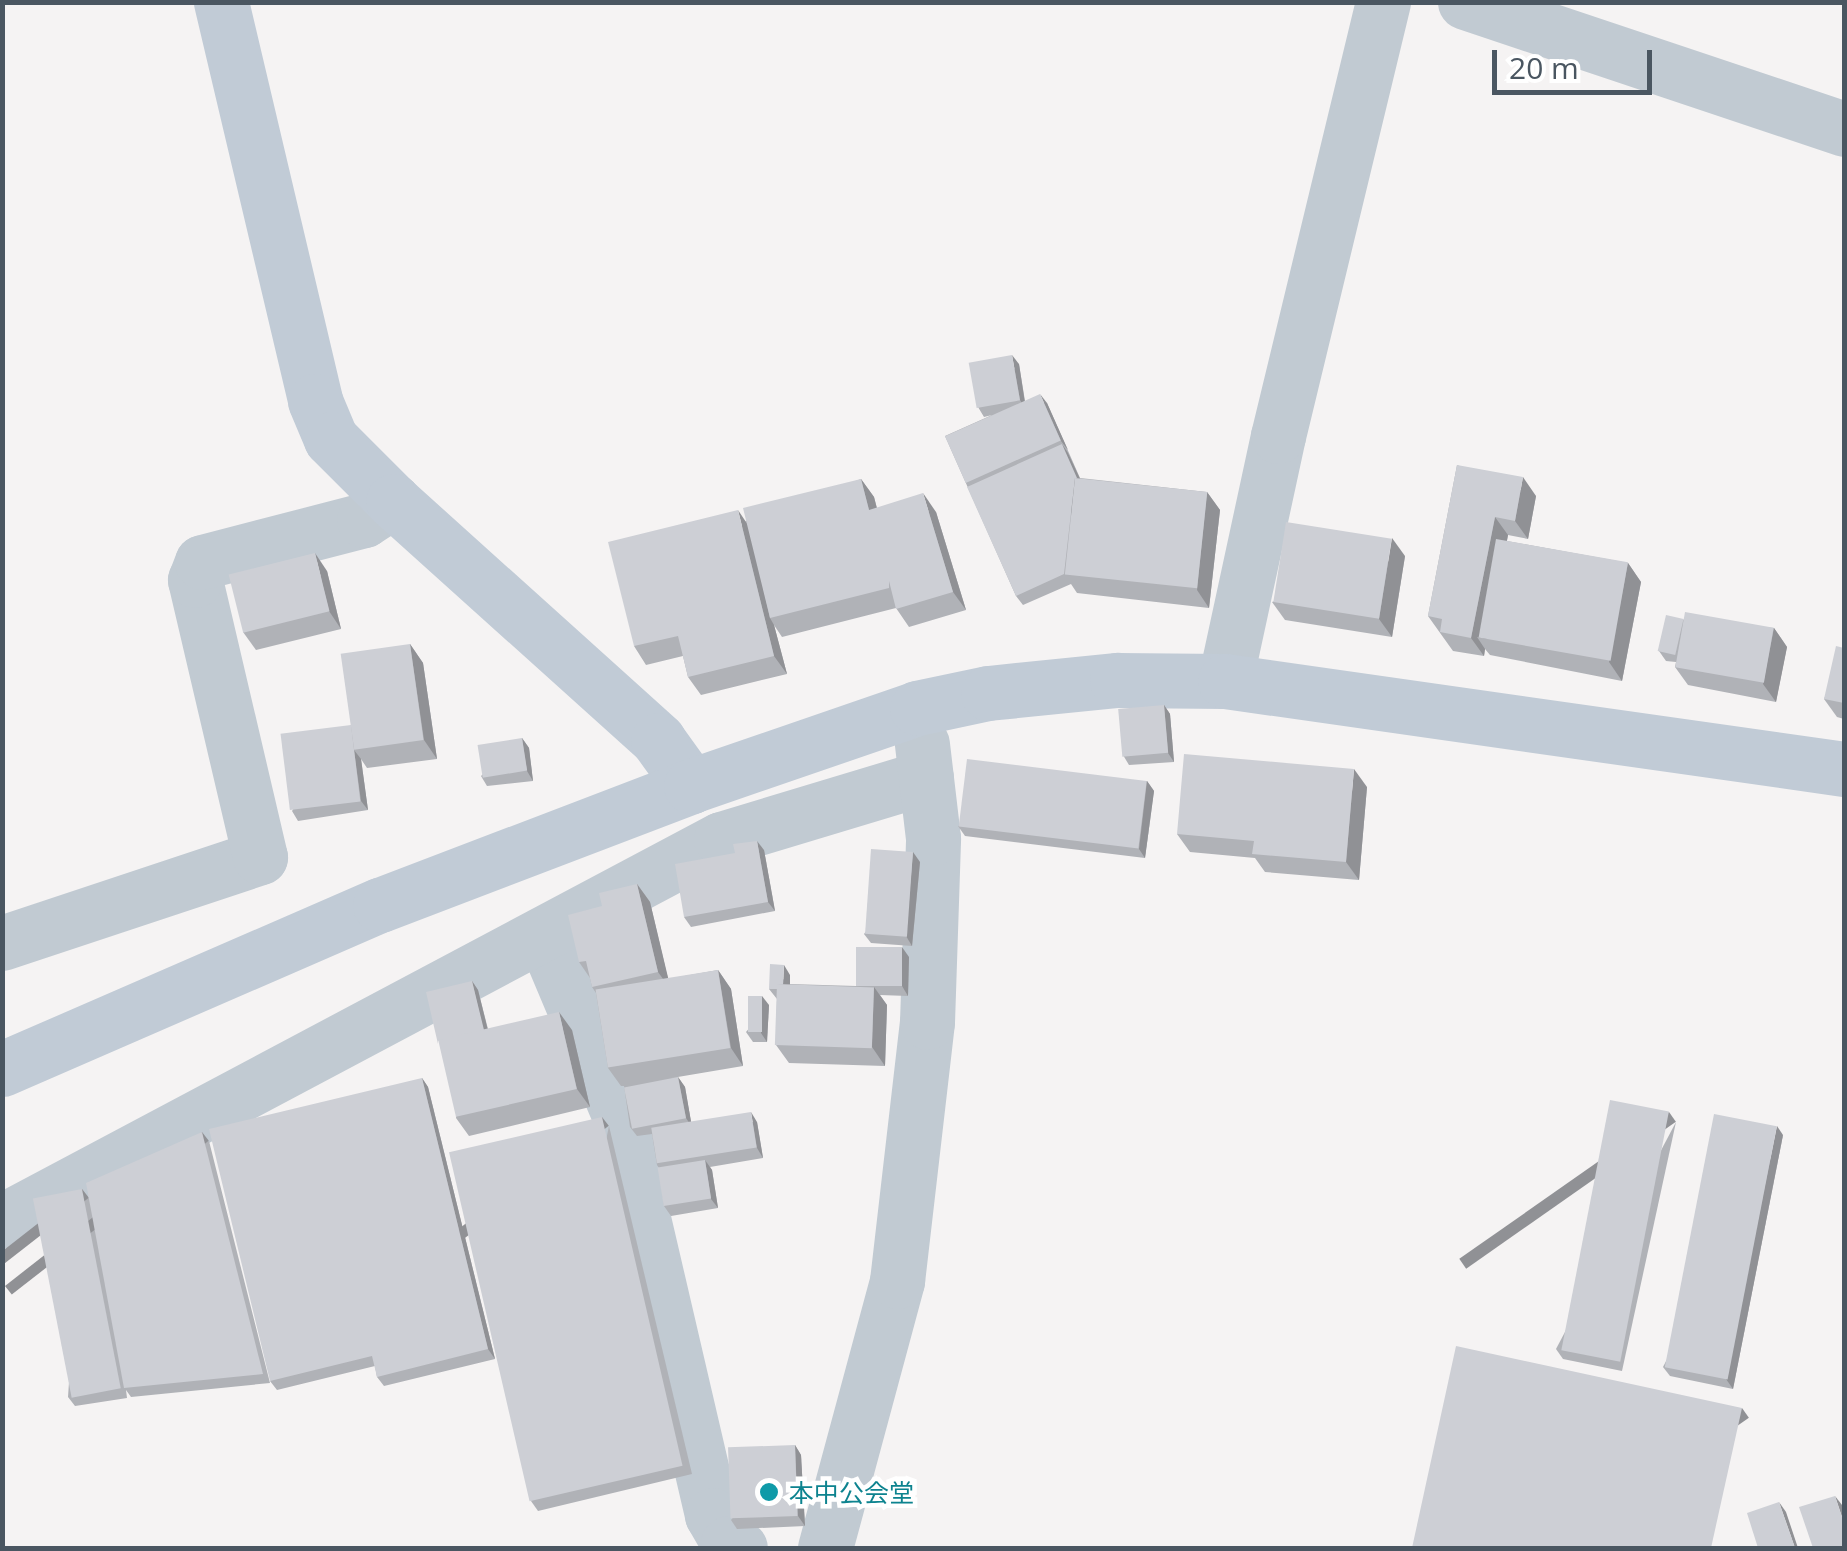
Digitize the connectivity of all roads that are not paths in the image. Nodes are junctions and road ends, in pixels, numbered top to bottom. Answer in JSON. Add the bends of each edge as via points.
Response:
{"nodes":[{"id":1,"x":221,"y":2,"type":"edge"},
{"id":2,"x":1383,"y":2,"type":"edge"},
{"id":3,"x":1465,"y":2,"type":"edge"},
{"id":4,"x":1844,"y":129,"type":"edge"},
{"id":5,"x":393,"y":501,"type":"junction"},
{"id":6,"x":1225,"y":681,"type":"junction"},
{"id":7,"x":917,"y":708,"type":"junction"},
{"id":8,"x":1844,"y":769,"type":"edge"},
{"id":9,"x":926,"y":777,"type":"junction"},
{"id":10,"x":691,"y":786,"type":"junction"},
{"id":11,"x":543,"y":934,"type":"junction"},
{"id":12,"x":2,"y":944,"type":"edge"},
{"id":13,"x":2,"y":1069,"type":"edge"},
{"id":14,"x":2,"y":1221,"type":"edge"},
{"id":15,"x":740,"y":1548,"type":"edge"},
{"id":16,"x":825,"y":1548,"type":"edge"}],
"edges":[{"from":1,"to":5,"type":"main road","via":[[315,401],[330,439]]},
{"from":2,"to":6,"type":"street"},
{"from":3,"to":4,"type":"street"},
{"from":5,"to":10,"type":"main road","via":[[658,740]]},
{"from":5,"to":12,"type":"street","via":[[364,520],[202,562],[195,580],[260,857]]},
{"from":6,"to":7,"type":"main road","via":[[1098,681]]},
{"from":6,"to":8,"type":"main road"},
{"from":7,"to":9,"type":"street"},
{"from":7,"to":10,"type":"main road"},
{"from":9,"to":11,"type":"street","via":[[721,839]]},
{"from":9,"to":16,"type":"street","via":[[933,838],[927,1022],[897,1280]]},
{"from":10,"to":13,"type":"main road","via":[[380,905]]},
{"from":11,"to":14,"type":"street"},
{"from":11,"to":15,"type":"street","via":[[619,1116],[712,1515],[728,1542]]}]}
